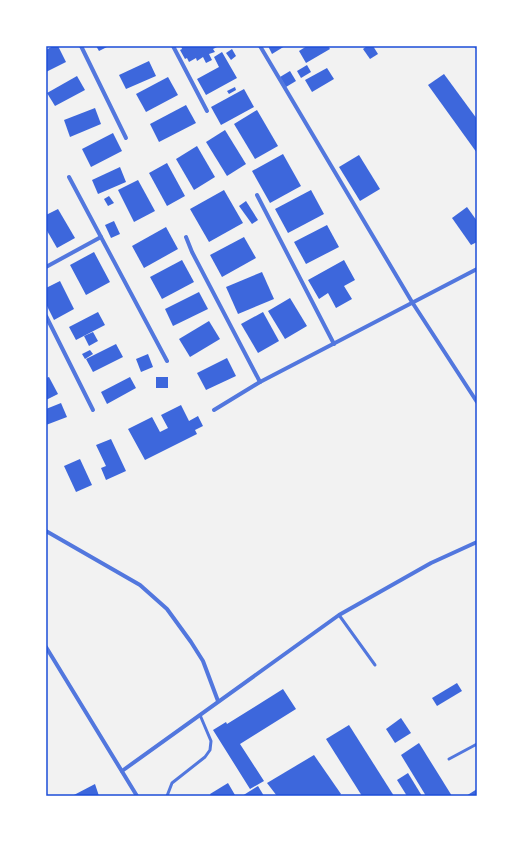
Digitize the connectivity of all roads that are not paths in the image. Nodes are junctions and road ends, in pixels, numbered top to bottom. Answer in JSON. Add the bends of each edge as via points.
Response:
{"nodes":[{"id":1,"x":81,"y":46,"type":"edge"},
{"id":2,"x":173,"y":46,"type":"edge"},
{"id":3,"x":260,"y":46,"type":"edge"},
{"id":4,"x":207,"y":111,"type":"dead end"},
{"id":5,"x":126,"y":138,"type":"dead end"},
{"id":6,"x":69,"y":177,"type":"dead end"},
{"id":7,"x":257,"y":195,"type":"dead end"},
{"id":8,"x":101,"y":237,"type":"junction"},
{"id":9,"x":186,"y":237,"type":"dead end"},
{"id":10,"x":46,"y":267,"type":"edge"},
{"id":11,"x":477,"y":268,"type":"edge"},
{"id":12,"x":412,"y":302,"type":"junction"},
{"id":13,"x":46,"y":316,"type":"edge"},
{"id":14,"x":334,"y":344,"type":"junction"},
{"id":15,"x":167,"y":361,"type":"dead end"},
{"id":16,"x":260,"y":382,"type":"junction"},
{"id":17,"x":477,"y":402,"type":"edge"},
{"id":18,"x":93,"y":410,"type":"dead end"},
{"id":19,"x":214,"y":410,"type":"dead end"},
{"id":20,"x":46,"y":531,"type":"edge"},
{"id":21,"x":477,"y":542,"type":"edge"},
{"id":22,"x":339,"y":615,"type":"junction"},
{"id":23,"x":46,"y":647,"type":"edge"},
{"id":24,"x":375,"y":665,"type":"dead end"},
{"id":25,"x":218,"y":701,"type":"junction"},
{"id":26,"x":200,"y":715,"type":"junction"},
{"id":27,"x":477,"y":744,"type":"edge"},
{"id":28,"x":449,"y":759,"type":"dead end"},
{"id":29,"x":122,"y":772,"type":"junction"},
{"id":30,"x":137,"y":796,"type":"edge"},
{"id":31,"x":167,"y":796,"type":"edge"}],
"edges":[{"from":1,"to":5,"type":"street"},
{"from":2,"to":4,"type":"street"},
{"from":3,"to":12,"type":"street"},
{"from":6,"to":8,"type":"street"},
{"from":7,"to":14,"type":"street"},
{"from":8,"to":10,"type":"street"},
{"from":8,"to":15,"type":"street"},
{"from":9,"to":16,"type":"street"},
{"from":11,"to":12,"type":"street"},
{"from":12,"to":14,"type":"street"},
{"from":12,"to":17,"type":"street"},
{"from":13,"to":18,"type":"street"},
{"from":14,"to":16,"type":"street"},
{"from":16,"to":19,"type":"street"},
{"from":20,"to":25,"type":"street","via":[[140,585],[167,609],[203,661]]},
{"from":21,"to":22,"type":"street","via":[[431,563]]},
{"from":22,"to":24,"type":"lane"},
{"from":22,"to":25,"type":"street"},
{"from":23,"to":29,"type":"street"},
{"from":25,"to":26,"type":"street"},
{"from":26,"to":29,"type":"street"},
{"from":26,"to":31,"type":"lane","via":[[211,741],[210,750],[205,757],[172,783]]},
{"from":27,"to":28,"type":"lane"},
{"from":29,"to":30,"type":"street"}]}
